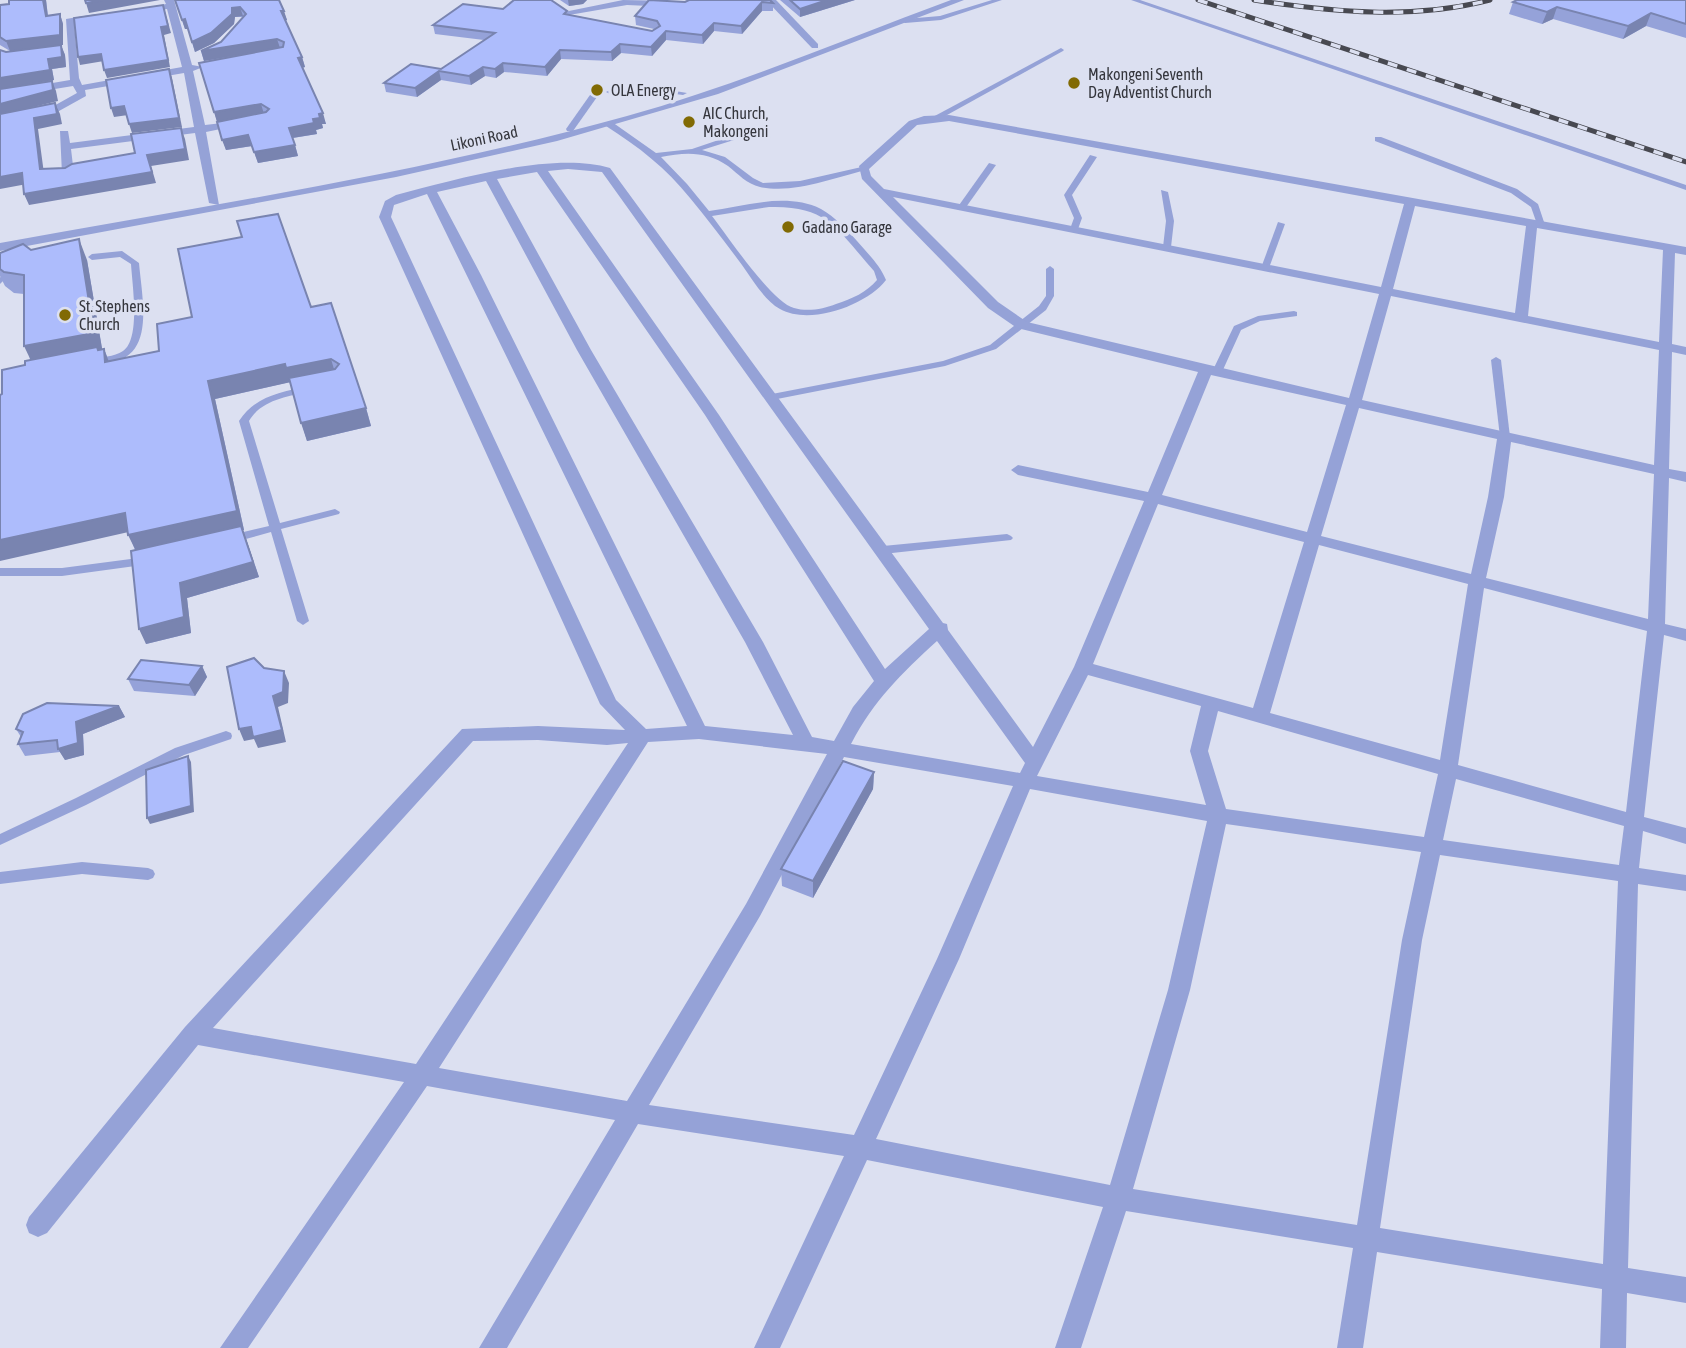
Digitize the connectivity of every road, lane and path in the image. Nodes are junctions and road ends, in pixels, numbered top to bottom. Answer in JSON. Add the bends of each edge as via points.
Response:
{"nodes":[{"id":1,"x":771,"y":0,"type":"edge"},
{"id":2,"x":947,"y":0,"type":"edge"},
{"id":3,"x":959,"y":0,"type":"edge"},
{"id":4,"x":999,"y":0,"type":"edge"},
{"id":5,"x":1134,"y":0,"type":"edge"},
{"id":6,"x":170,"y":3,"type":"edge"},
{"id":7,"x":686,"y":5,"type":"edge"},
{"id":8,"x":557,"y":8,"type":"edge"},
{"id":9,"x":133,"y":11,"type":"edge"},
{"id":10,"x":569,"y":12,"type":"junction"},
{"id":11,"x":107,"y":15,"type":"edge"},
{"id":12,"x":592,"y":21,"type":"edge"},
{"id":13,"x":905,"y":21,"type":"junction"},
{"id":14,"x":878,"y":27,"type":"junction"},
{"id":15,"x":815,"y":46,"type":"junction"},
{"id":16,"x":70,"y":48,"type":"junction"},
{"id":17,"x":57,"y":50,"type":"edge"},
{"id":18,"x":1061,"y":50,"type":"dead end"},
{"id":19,"x":212,"y":60,"type":"edge"},
{"id":20,"x":187,"y":66,"type":"junction"},
{"id":21,"x":78,"y":85,"type":"junction"},
{"id":22,"x":610,"y":92,"type":"dead end"},
{"id":23,"x":683,"y":93,"type":"junction"},
{"id":24,"x":0,"y":95,"type":"edge"},
{"id":25,"x":593,"y":97,"type":"dead end"},
{"id":26,"x":935,"y":118,"type":"junction"},
{"id":27,"x":0,"y":121,"type":"edge"},
{"id":28,"x":252,"y":122,"type":"edge"},
{"id":29,"x":609,"y":124,"type":"junction"},
{"id":30,"x":766,"y":127,"type":"dead end"},
{"id":31,"x":570,"y":129,"type":"junction"},
{"id":32,"x":202,"y":131,"type":"junction"},
{"id":33,"x":64,"y":133,"type":"dead end"},
{"id":34,"x":1378,"y":139,"type":"dead end"},
{"id":35,"x":65,"y":147,"type":"junction"},
{"id":36,"x":692,"y":150,"type":"junction"},
{"id":37,"x":654,"y":156,"type":"junction"},
{"id":38,"x":1093,"y":157,"type":"dead end"},
{"id":39,"x":992,"y":165,"type":"dead end"},
{"id":40,"x":541,"y":168,"type":"junction"},
{"id":41,"x":863,"y":168,"type":"junction"},
{"id":42,"x":68,"y":174,"type":"edge"},
{"id":43,"x":491,"y":178,"type":"junction"},
{"id":44,"x":1686,"y":188,"type":"edge"},
{"id":45,"x":430,"y":190,"type":"junction"},
{"id":46,"x":882,"y":192,"type":"junction"},
{"id":47,"x":1164,"y":192,"type":"dead end"},
{"id":48,"x":1410,"y":201,"type":"junction"},
{"id":49,"x":215,"y":203,"type":"junction"},
{"id":50,"x":961,"y":208,"type":"junction"},
{"id":51,"x":706,"y":214,"type":"junction"},
{"id":52,"x":1281,"y":223,"type":"dead end"},
{"id":53,"x":1537,"y":224,"type":"junction"},
{"id":54,"x":1074,"y":229,"type":"junction"},
{"id":55,"x":0,"y":244,"type":"edge"},
{"id":56,"x":1167,"y":247,"type":"junction"},
{"id":57,"x":1677,"y":249,"type":"edge"},
{"id":58,"x":92,"y":257,"type":"dead end"},
{"id":59,"x":1265,"y":268,"type":"junction"},
{"id":60,"x":1050,"y":269,"type":"dead end"},
{"id":61,"x":1388,"y":292,"type":"junction"},
{"id":62,"x":1294,"y":314,"type":"dead end"},
{"id":63,"x":1521,"y":318,"type":"junction"},
{"id":64,"x":1022,"y":325,"type":"junction"},
{"id":65,"x":1677,"y":349,"type":"edge"},
{"id":66,"x":1496,"y":360,"type":"dead end"},
{"id":67,"x":78,"y":364,"type":"edge"},
{"id":68,"x":1211,"y":371,"type":"junction"},
{"id":69,"x":325,"y":385,"type":"edge"},
{"id":70,"x":772,"y":397,"type":"junction"},
{"id":71,"x":1353,"y":402,"type":"junction"},
{"id":72,"x":1505,"y":437,"type":"junction"},
{"id":73,"x":1018,"y":470,"type":"dead end"},
{"id":74,"x":1660,"y":471,"type":"junction"},
{"id":75,"x":1686,"y":477,"type":"edge"},
{"id":76,"x":1154,"y":498,"type":"junction"},
{"id":77,"x":335,"y":512,"type":"dead end"},
{"id":78,"x":275,"y":527,"type":"junction"},
{"id":79,"x":1007,"y":538,"type":"dead end"},
{"id":80,"x":1310,"y":538,"type":"junction"},
{"id":81,"x":225,"y":541,"type":"edge"},
{"id":82,"x":883,"y":550,"type":"junction"},
{"id":83,"x":162,"y":558,"type":"edge"},
{"id":84,"x":0,"y":572,"type":"edge"},
{"id":85,"x":1477,"y":582,"type":"junction"},
{"id":86,"x":303,"y":621,"type":"dead end"},
{"id":87,"x":1656,"y":627,"type":"junction"},
{"id":88,"x":941,"y":628,"type":"junction"},
{"id":89,"x":1686,"y":635,"type":"edge"},
{"id":90,"x":1083,"y":667,"type":"junction"},
{"id":91,"x":883,"y":681,"type":"junction"},
{"id":92,"x":1211,"y":702,"type":"junction"},
{"id":93,"x":1260,"y":715,"type":"junction"},
{"id":94,"x":699,"y":732,"type":"junction"},
{"id":95,"x":226,"y":736,"type":"dead end"},
{"id":96,"x":642,"y":736,"type":"junction"},
{"id":97,"x":806,"y":743,"type":"junction"},
{"id":98,"x":840,"y":749,"type":"junction"},
{"id":99,"x":1448,"y":770,"type":"junction"},
{"id":100,"x":1031,"y":771,"type":"junction"},
{"id":101,"x":1218,"y":815,"type":"junction"},
{"id":102,"x":1633,"y":821,"type":"junction"},
{"id":103,"x":1686,"y":836,"type":"edge"},
{"id":104,"x":0,"y":840,"type":"edge"},
{"id":105,"x":1430,"y":844,"type":"junction"},
{"id":106,"x":148,"y":874,"type":"dead end"},
{"id":107,"x":1628,"y":875,"type":"junction"},
{"id":108,"x":0,"y":878,"type":"edge"},
{"id":109,"x":1686,"y":883,"type":"edge"},
{"id":110,"x":193,"y":1034,"type":"junction"},
{"id":111,"x":421,"y":1076,"type":"junction"},
{"id":112,"x":634,"y":1113,"type":"junction"},
{"id":113,"x":858,"y":1147,"type":"junction"},
{"id":114,"x":1118,"y":1198,"type":"junction"},
{"id":115,"x":38,"y":1225,"type":"dead end"},
{"id":116,"x":1369,"y":1240,"type":"junction"},
{"id":117,"x":1614,"y":1278,"type":"junction"},
{"id":118,"x":1686,"y":1290,"type":"edge"},
{"id":119,"x":233,"y":1348,"type":"edge"},
{"id":120,"x":492,"y":1348,"type":"edge"},
{"id":121,"x":767,"y":1348,"type":"edge"},
{"id":122,"x":1068,"y":1348,"type":"edge"},
{"id":123,"x":1350,"y":1348,"type":"edge"},
{"id":124,"x":1613,"y":1348,"type":"edge"}],
"edges":[{"from":1,"to":15,"type":"street"},
{"from":2,"to":14,"type":"street","name":"Likoni Road"},
{"from":3,"to":13,"type":"street","name":"Likoni Road"},
{"from":4,"to":13,"type":"lane","via":[[942,18]]},
{"from":5,"to":44,"type":"lane"},
{"from":6,"to":9,"type":"street"},
{"from":6,"to":20,"type":"street"},
{"from":7,"to":10,"type":"street","via":[[627,2]]},
{"from":8,"to":10,"type":"street"},
{"from":10,"to":12,"type":"street"},
{"from":11,"to":16,"type":"street","via":[[68,17]]},
{"from":13,"to":14,"type":"street","name":"Likoni Road"},
{"from":14,"to":15,"type":"street","name":"Likoni Road"},
{"from":14,"to":29,"type":"street","name":"Likoni Road"},
{"from":15,"to":23,"type":"street","name":"Likoni Road"},
{"from":16,"to":17,"type":"street"},
{"from":16,"to":21,"type":"street"},
{"from":18,"to":26,"type":"lane"},
{"from":19,"to":20,"type":"street"},
{"from":20,"to":21,"type":"street"},
{"from":20,"to":32,"type":"street"},
{"from":21,"to":24,"type":"street"},
{"from":21,"to":27,"type":"street","via":[[82,94],[65,106]]},
{"from":22,"to":23,"type":"lane","via":[[652,89]]},
{"from":23,"to":31,"type":"street","name":"Likoni Road"},
{"from":25,"to":31,"type":"lane"},
{"from":26,"to":41,"type":"street","via":[[913,123]]},
{"from":26,"to":48,"type":"street","via":[[1090,141]]},
{"from":28,"to":32,"type":"street"},
{"from":29,"to":37,"type":"lane"},
{"from":29,"to":55,"type":"street","name":"Likoni Road","via":[[372,177]]},
{"from":30,"to":36,"type":"lane"},
{"from":31,"to":49,"type":"street","name":"Likoni Road","via":[[464,155]]},
{"from":32,"to":35,"type":"street"},
{"from":32,"to":49,"type":"street"},
{"from":33,"to":35,"type":"street"},
{"from":34,"to":53,"type":"lane","via":[[1514,191],[1535,206]]},
{"from":35,"to":42,"type":"street"},
{"from":36,"to":37,"type":"lane"},
{"from":36,"to":41,"type":"lane","via":[[717,157],[759,184],[788,184]]},
{"from":37,"to":51,"type":"lane"},
{"from":38,"to":54,"type":"lane","via":[[1068,195],[1078,218]]},
{"from":39,"to":50,"type":"lane"},
{"from":40,"to":43,"type":"street"},
{"from":40,"to":70,"type":"street","via":[[588,164],[606,170]]},
{"from":40,"to":91,"type":"street","via":[[712,415]]},
{"from":41,"to":46,"type":"street"},
{"from":43,"to":45,"type":"street"},
{"from":43,"to":97,"type":"street","via":[[584,350],[754,642]]},
{"from":45,"to":94,"type":"street","via":[[462,245]]},
{"from":45,"to":96,"type":"street","via":[[388,203],[386,217],[609,704]]},
{"from":46,"to":50,"type":"street"},
{"from":46,"to":64,"type":"street","via":[[993,305]]},
{"from":47,"to":56,"type":"lane","via":[[1170,221]]},
{"from":48,"to":53,"type":"street"},
{"from":48,"to":61,"type":"street"},
{"from":49,"to":55,"type":"street","name":"Likoni Road"},
{"from":50,"to":54,"type":"street"},
{"from":51,"to":51,"type":"lane","via":[[785,205],[816,210],[878,270],[881,280],[877,289],[849,304],[791,310],[781,306]]},
{"from":52,"to":59,"type":"lane"},
{"from":53,"to":57,"type":"street"},
{"from":53,"to":63,"type":"street"},
{"from":54,"to":56,"type":"street"},
{"from":56,"to":59,"type":"street"},
{"from":57,"to":65,"type":"street"},
{"from":58,"to":67,"type":"lane","via":[[122,254],[135,263],[138,332],[129,352]]},
{"from":59,"to":61,"type":"street"},
{"from":60,"to":64,"type":"lane","via":[[1050,296]]},
{"from":61,"to":63,"type":"street"},
{"from":61,"to":71,"type":"street"},
{"from":62,"to":68,"type":"lane","via":[[1258,319],[1237,328]]},
{"from":63,"to":65,"type":"street"},
{"from":64,"to":68,"type":"street"},
{"from":64,"to":70,"type":"lane","via":[[993,347],[958,360]]},
{"from":65,"to":74,"type":"street"},
{"from":66,"to":72,"type":"lane"},
{"from":68,"to":71,"type":"street"},
{"from":68,"to":76,"type":"street"},
{"from":69,"to":78,"type":"lane","via":[[264,400],[244,421]]},
{"from":70,"to":82,"type":"street"},
{"from":71,"to":72,"type":"street"},
{"from":71,"to":80,"type":"street"},
{"from":72,"to":74,"type":"street"},
{"from":72,"to":85,"type":"street"},
{"from":73,"to":76,"type":"street"},
{"from":74,"to":75,"type":"street"},
{"from":74,"to":87,"type":"street"},
{"from":76,"to":80,"type":"street"},
{"from":76,"to":90,"type":"street"},
{"from":77,"to":78,"type":"lane"},
{"from":78,"to":81,"type":"lane"},
{"from":78,"to":86,"type":"lane"},
{"from":79,"to":82,"type":"lane"},
{"from":80,"to":85,"type":"street"},
{"from":80,"to":93,"type":"street"},
{"from":82,"to":88,"type":"street"},
{"from":83,"to":84,"type":"lane","via":[[62,572]]},
{"from":85,"to":87,"type":"street"},
{"from":85,"to":99,"type":"street"},
{"from":87,"to":89,"type":"street"},
{"from":87,"to":102,"type":"street"},
{"from":88,"to":91,"type":"street"},
{"from":88,"to":100,"type":"street"},
{"from":90,"to":92,"type":"street"},
{"from":90,"to":100,"type":"street"},
{"from":91,"to":98,"type":"street","via":[[859,712]]},
{"from":92,"to":93,"type":"street"},
{"from":92,"to":101,"type":"street","via":[[1199,751]]},
{"from":93,"to":99,"type":"street"},
{"from":94,"to":96,"type":"street"},
{"from":94,"to":97,"type":"street"},
{"from":95,"to":104,"type":"lane","via":[[175,752]]},
{"from":96,"to":110,"type":"street","via":[[468,734]]},
{"from":96,"to":111,"type":"street"},
{"from":97,"to":98,"type":"street"},
{"from":98,"to":100,"type":"street"},
{"from":98,"to":112,"type":"street","via":[[753,910]]},
{"from":99,"to":102,"type":"street"},
{"from":99,"to":105,"type":"street"},
{"from":100,"to":101,"type":"street"},
{"from":100,"to":113,"type":"street"},
{"from":101,"to":105,"type":"street"},
{"from":101,"to":114,"type":"street","via":[[1179,990]]},
{"from":102,"to":103,"type":"street"},
{"from":102,"to":107,"type":"street"},
{"from":105,"to":107,"type":"street"},
{"from":105,"to":116,"type":"street"},
{"from":106,"to":108,"type":"lane","via":[[82,868]]},
{"from":107,"to":109,"type":"street"},
{"from":107,"to":117,"type":"street"},
{"from":110,"to":111,"type":"street"},
{"from":110,"to":115,"type":"street"},
{"from":111,"to":112,"type":"street"},
{"from":111,"to":119,"type":"street"},
{"from":112,"to":113,"type":"street"},
{"from":112,"to":120,"type":"street"},
{"from":113,"to":114,"type":"street"},
{"from":113,"to":121,"type":"street"},
{"from":114,"to":116,"type":"street"},
{"from":114,"to":122,"type":"street"},
{"from":116,"to":117,"type":"street"},
{"from":116,"to":123,"type":"street"},
{"from":117,"to":118,"type":"street"},
{"from":117,"to":124,"type":"street"}]}
